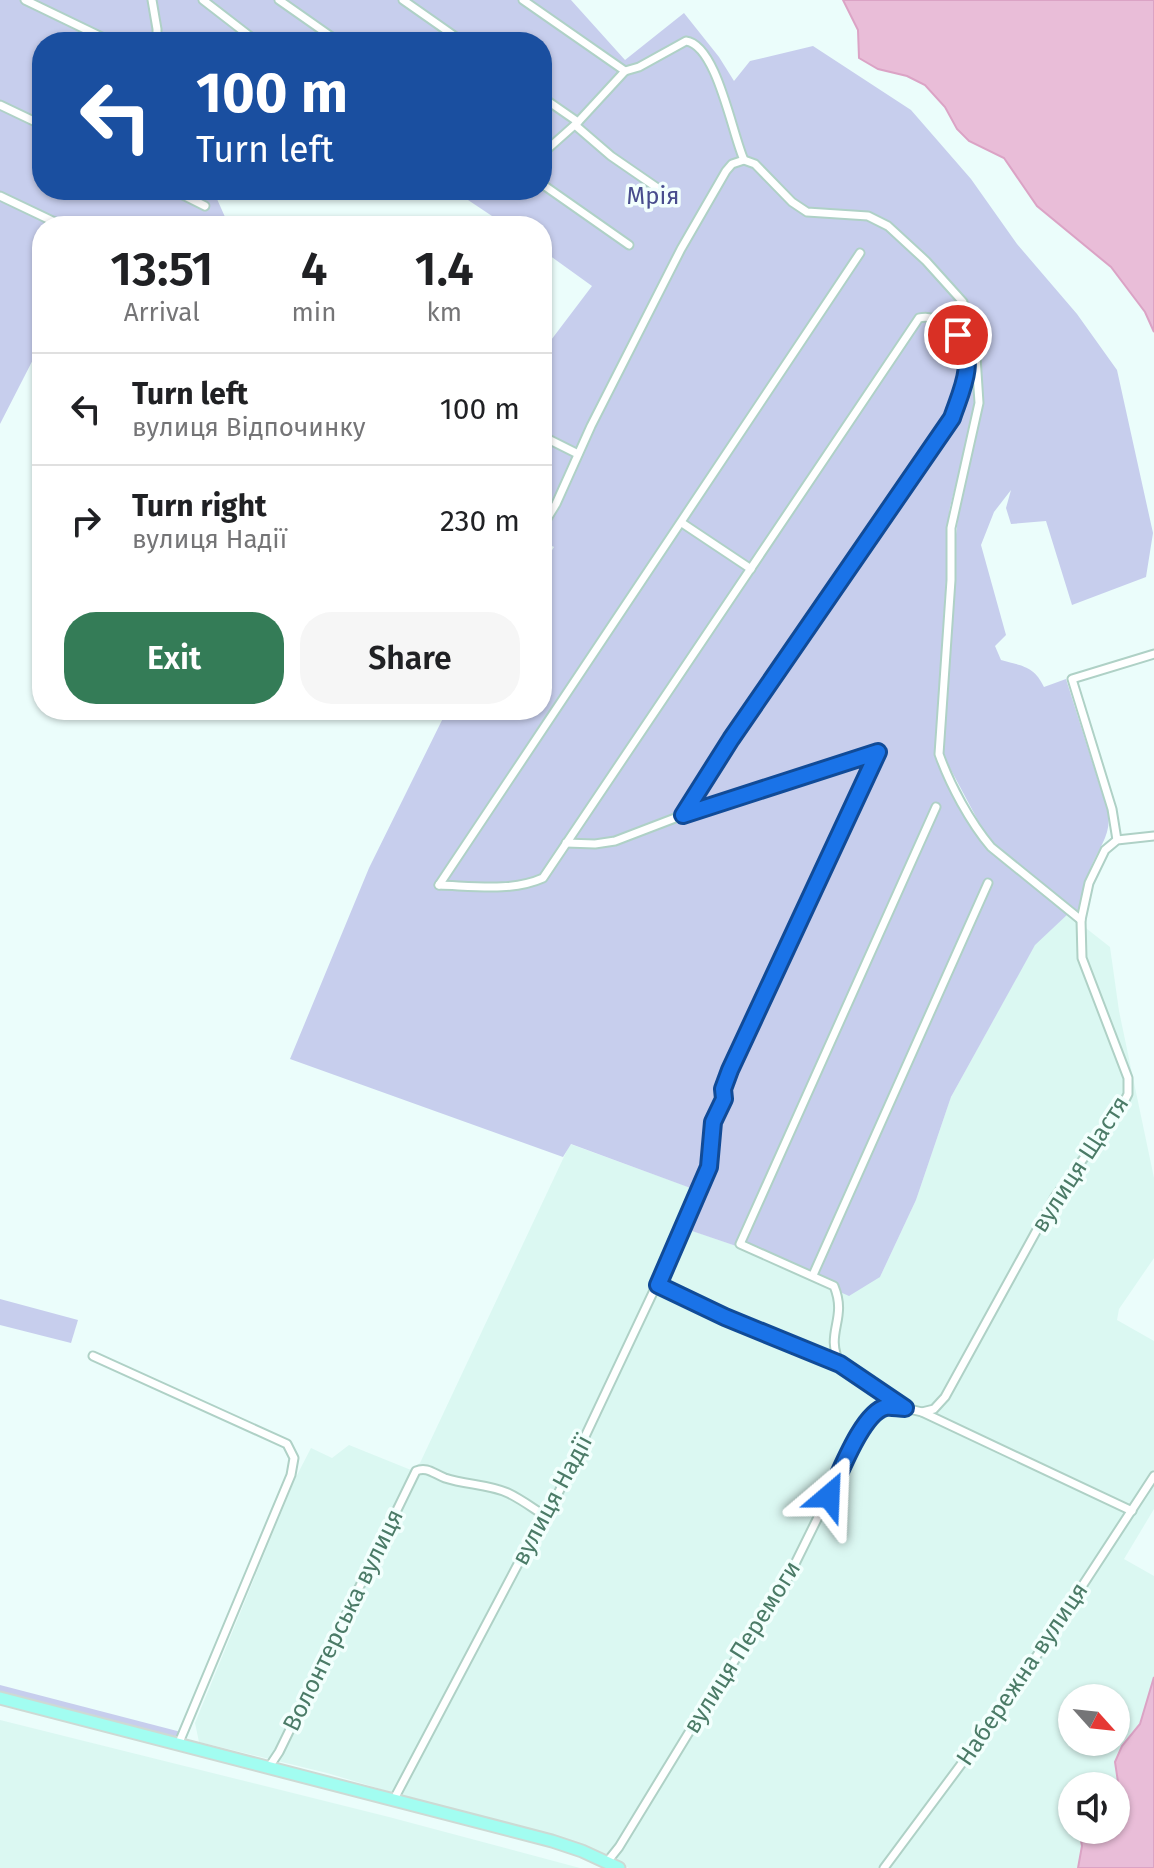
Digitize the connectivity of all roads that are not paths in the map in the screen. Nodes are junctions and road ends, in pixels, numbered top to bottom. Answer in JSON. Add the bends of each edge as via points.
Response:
{"nodes":[{"id":1,"x":25,"y":0,"type":"edge"},
{"id":2,"x":152,"y":0,"type":"edge"},
{"id":3,"x":203,"y":0,"type":"edge"},
{"id":4,"x":279,"y":0,"type":"edge"},
{"id":5,"x":403,"y":0,"type":"edge"},
{"id":6,"x":523,"y":0,"type":"edge"},
{"id":7,"x":91,"y":32,"type":"edge"},
{"id":8,"x":156,"y":32,"type":"edge"},
{"id":9,"x":243,"y":32,"type":"edge"},
{"id":10,"x":325,"y":32,"type":"edge"},
{"id":11,"x":449,"y":32,"type":"edge"},
{"id":12,"x":625,"y":71,"type":"junction"},
{"id":13,"x":552,"y":104,"type":"edge"},
{"id":14,"x":0,"y":105,"type":"edge"},
{"id":15,"x":32,"y":120,"type":"edge"},
{"id":16,"x":577,"y":123,"type":"junction"},
{"id":17,"x":552,"y":145,"type":"edge"},
{"id":18,"x":744,"y":160,"type":"junction"},
{"id":19,"x":656,"y":187,"type":"dead end"},
{"id":20,"x":552,"y":191,"type":"edge"},
{"id":21,"x":0,"y":196,"type":"edge"},
{"id":22,"x":193,"y":200,"type":"edge"},
{"id":23,"x":205,"y":206,"type":"dead end"},
{"id":24,"x":42,"y":216,"type":"edge"},
{"id":25,"x":629,"y":245,"type":"dead end"},
{"id":26,"x":860,"y":253,"type":"dead end"},
{"id":27,"x":958,"y":335,"type":"junction"},
{"id":28,"x":975,"y":341,"type":"junction"},
{"id":29,"x":552,"y":441,"type":"edge"},
{"id":30,"x":578,"y":454,"type":"junction"},
{"id":31,"x":552,"y":511,"type":"edge"},
{"id":32,"x":682,"y":523,"type":"junction"},
{"id":33,"x":751,"y":569,"type":"junction"},
{"id":34,"x":1154,"y":654,"type":"edge"},
{"id":35,"x":552,"y":713,"type":"edge"},
{"id":36,"x":548,"y":720,"type":"edge"},
{"id":37,"x":936,"y":807,"type":"dead end"},
{"id":38,"x":683,"y":815,"type":"junction"},
{"id":39,"x":1154,"y":836,"type":"edge"},
{"id":40,"x":1117,"y":840,"type":"junction"},
{"id":41,"x":566,"y":843,"type":"junction"},
{"id":42,"x":988,"y":883,"type":"dead end"},
{"id":43,"x":1081,"y":920,"type":"junction"},
{"id":44,"x":813,"y":1275,"type":"junction"},
{"id":45,"x":658,"y":1285,"type":"junction"},
{"id":46,"x":93,"y":1356,"type":"dead end"},
{"id":47,"x":840,"y":1364,"type":"junction"},
{"id":48,"x":905,"y":1408,"type":"junction"},
{"id":49,"x":922,"y":1412,"type":"junction"},
{"id":50,"x":1154,"y":1476,"type":"edge"},
{"id":51,"x":1132,"y":1511,"type":"junction"},
{"id":52,"x":547,"y":1517,"type":"junction"},
{"id":53,"x":0,"y":1698,"type":"edge"},
{"id":54,"x":178,"y":1745,"type":"junction"},
{"id":55,"x":269,"y":1767,"type":"junction"},
{"id":56,"x":394,"y":1799,"type":"junction"},
{"id":57,"x":607,"y":1862,"type":"junction"},
{"id":58,"x":619,"y":1868,"type":"edge"},
{"id":59,"x":884,"y":1868,"type":"edge"}],
"edges":[{"from":1,"to":7,"type":"street"},
{"from":2,"to":8,"type":"street"},
{"from":3,"to":9,"type":"street"},
{"from":4,"to":10,"type":"street"},
{"from":5,"to":11,"type":"street"},
{"from":6,"to":12,"type":"street"},
{"from":12,"to":16,"type":"street"},
{"from":12,"to":18,"type":"street","via":[[693,42],[725,94]]},
{"from":13,"to":16,"type":"street"},
{"from":14,"to":15,"type":"street"},
{"from":16,"to":17,"type":"street"},
{"from":16,"to":19,"type":"street","via":[[611,156]]},
{"from":18,"to":28,"type":"street","via":[[807,212],[868,216],[888,226],[963,302]]},
{"from":18,"to":30,"type":"street","via":[[726,171],[689,233]]},
{"from":20,"to":25,"type":"street"},
{"from":21,"to":24,"type":"street"},
{"from":22,"to":23,"type":"street"},
{"from":26,"to":32,"type":"street"},
{"from":27,"to":28,"type":"street"},
{"from":27,"to":33,"type":"street","via":[[937,318],[919,318]]},
{"from":27,"to":38,"type":"street","via":[[965,345],[967,375],[952,418]]},
{"from":28,"to":43,"type":"street","via":[[979,403],[951,528],[939,754],[991,847]]},
{"from":29,"to":30,"type":"street"},
{"from":30,"to":31,"type":"street"},
{"from":32,"to":33,"type":"street"},
{"from":32,"to":35,"type":"street"},
{"from":33,"to":41,"type":"street"},
{"from":34,"to":40,"type":"street","via":[[1072,679]]},
{"from":36,"to":41,"type":"street","via":[[439,885],[530,884],[551,869]]},
{"from":37,"to":44,"type":"street","via":[[740,1244]]},
{"from":38,"to":41,"type":"street","via":[[615,841]]},
{"from":38,"to":45,"type":"street","name":"вулиця Надії","via":[[878,752],[730,1070],[713,1122],[709,1167]]},
{"from":39,"to":40,"type":"street"},
{"from":40,"to":43,"type":"street","name":"вулиця Щастя","via":[[1097,865]]},
{"from":42,"to":44,"type":"street"},
{"from":43,"to":49,"type":"street","name":"вулиця Щастя","via":[[1082,958],[1128,1078],[1128,1094],[1055,1197],[945,1397],[934,1409]]},
{"from":44,"to":47,"type":"street","via":[[834,1286],[841,1302],[833,1347]]},
{"from":45,"to":47,"type":"street"},
{"from":45,"to":52,"type":"street","name":"вулиця Надії"},
{"from":46,"to":54,"type":"street","via":[[287,1444],[294,1458]]},
{"from":47,"to":48,"type":"street"},
{"from":48,"to":49,"type":"street"},
{"from":48,"to":57,"type":"street","name":"вулиця Перемоги","via":[[885,1407],[863,1426],[786,1582]]},
{"from":49,"to":51,"type":"street"},
{"from":50,"to":51,"type":"street","name":"Набережна вулиця"},
{"from":51,"to":59,"type":"street","name":"Набережна вулиця","via":[[1000,1712]]},
{"from":52,"to":55,"type":"street","name":"Волонтерська вулиця","via":[[498,1489],[428,1469],[416,1471]]},
{"from":52,"to":56,"type":"street","name":"вулиця Надії"},
{"from":53,"to":54,"type":"main road"},
{"from":54,"to":55,"type":"main road"},
{"from":55,"to":56,"type":"main road"},
{"from":56,"to":57,"type":"main road","via":[[552,1841]]},
{"from":57,"to":58,"type":"main road"}]}
